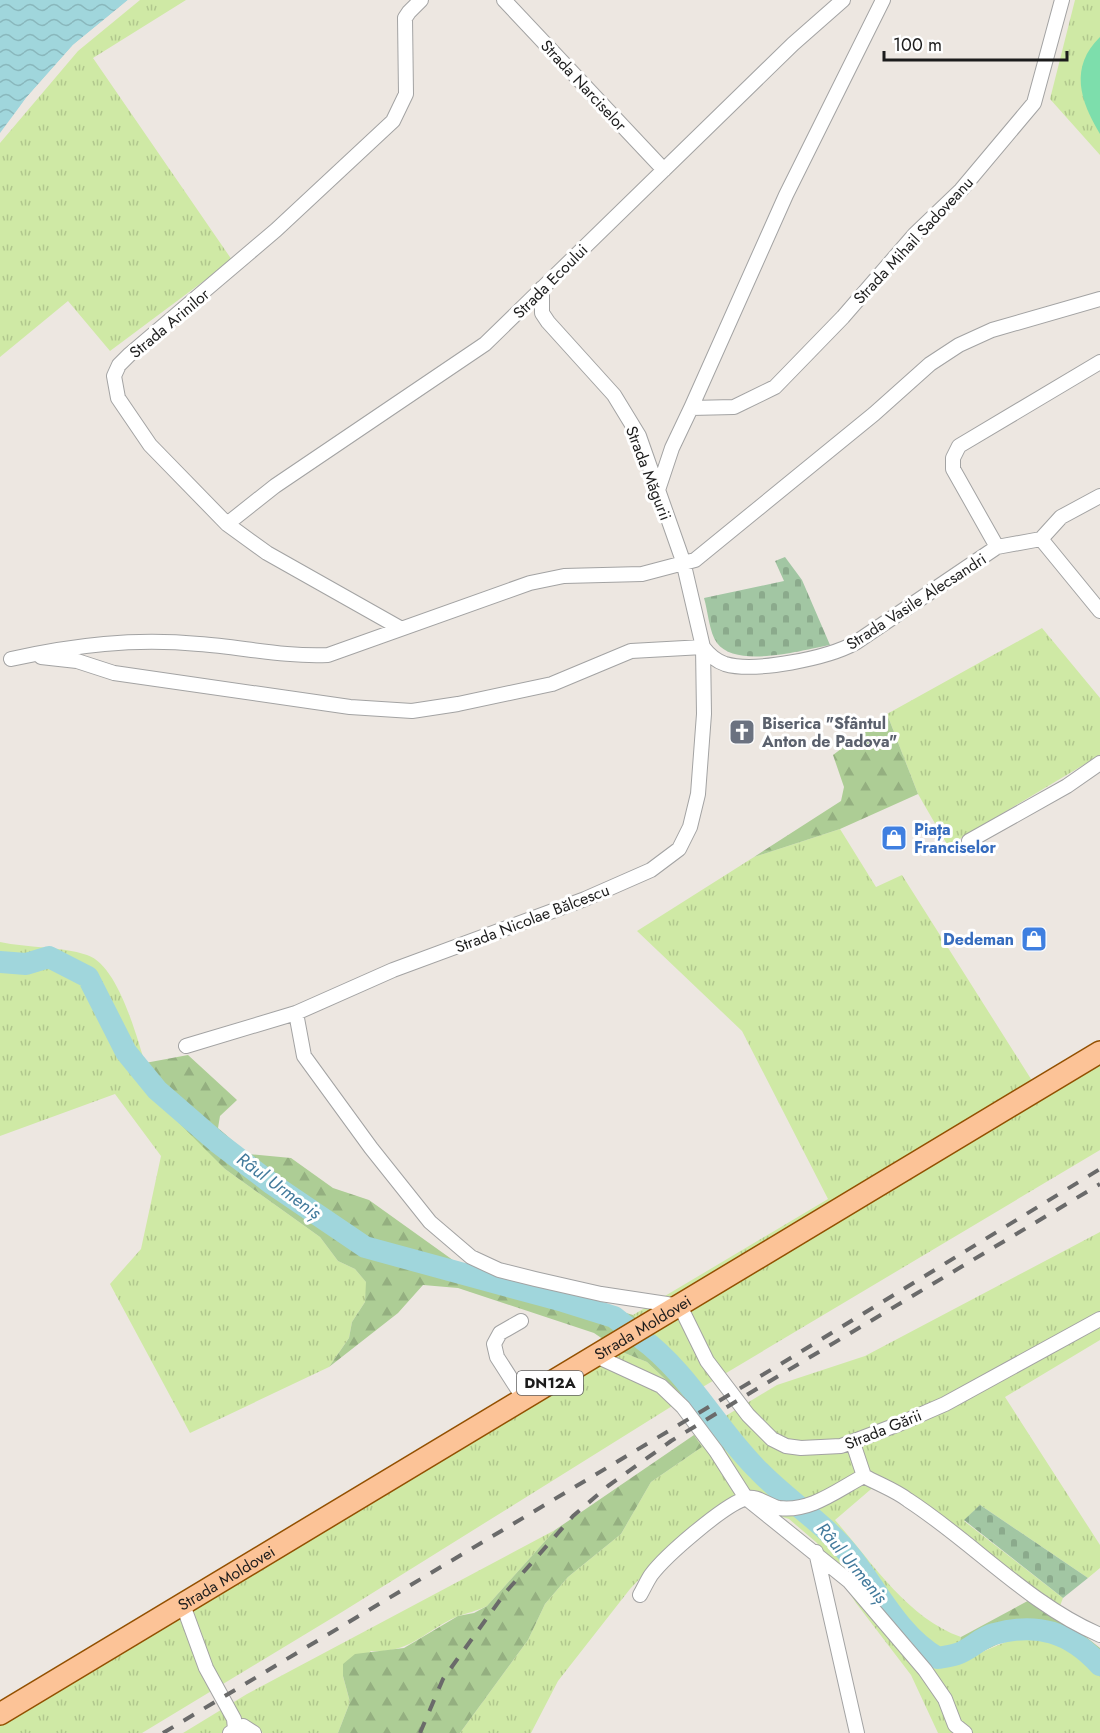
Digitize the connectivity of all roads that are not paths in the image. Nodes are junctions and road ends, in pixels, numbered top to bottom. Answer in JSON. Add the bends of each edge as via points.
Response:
{"nodes":[{"id":1,"x":421,"y":0,"type":"edge"},
{"id":2,"x":504,"y":0,"type":"edge"},
{"id":3,"x":843,"y":0,"type":"edge"},
{"id":4,"x":883,"y":0,"type":"edge"},
{"id":5,"x":1062,"y":0,"type":"edge"},
{"id":6,"x":664,"y":170,"type":"junction"},
{"id":7,"x":542,"y":288,"type":"junction"},
{"id":8,"x":1100,"y":299,"type":"edge"},
{"id":9,"x":1100,"y":362,"type":"edge"},
{"id":10,"x":691,"y":408,"type":"junction"},
{"id":11,"x":658,"y":490,"type":"junction"},
{"id":12,"x":1100,"y":496,"type":"edge"},
{"id":13,"x":226,"y":524,"type":"junction"},
{"id":14,"x":1041,"y":539,"type":"junction"},
{"id":15,"x":997,"y":547,"type":"junction"},
{"id":16,"x":682,"y":561,"type":"junction"},
{"id":17,"x":1100,"y":611,"type":"edge"},
{"id":18,"x":400,"y":628,"type":"junction"},
{"id":19,"x":703,"y":647,"type":"junction"},
{"id":20,"x":6,"y":660,"type":"edge"},
{"id":21,"x":1100,"y":763,"type":"edge"},
{"id":22,"x":969,"y":841,"type":"dead end"},
{"id":23,"x":296,"y":1013,"type":"junction"},
{"id":24,"x":186,"y":1046,"type":"dead end"},
{"id":25,"x":1100,"y":1052,"type":"edge"},
{"id":26,"x":680,"y":1306,"type":"junction"},
{"id":27,"x":1100,"y":1319,"type":"edge"},
{"id":28,"x":521,"y":1321,"type":"dead end"},
{"id":29,"x":596,"y":1356,"type":"junction"},
{"id":30,"x":524,"y":1399,"type":"junction"},
{"id":31,"x":853,"y":1443,"type":"junction"},
{"id":32,"x":864,"y":1476,"type":"junction"},
{"id":33,"x":746,"y":1498,"type":"junction"},
{"id":34,"x":816,"y":1552,"type":"junction"},
{"id":35,"x":640,"y":1594,"type":"dead end"},
{"id":36,"x":183,"y":1605,"type":"junction"},
{"id":37,"x":1100,"y":1635,"type":"edge"},
{"id":38,"x":0,"y":1714,"type":"edge"},
{"id":39,"x":232,"y":1731,"type":"edge"},
{"id":40,"x":254,"y":1733,"type":"edge"},
{"id":41,"x":857,"y":1733,"type":"edge"},
{"id":42,"x":965,"y":1733,"type":"edge"}],
"edges":[{"from":1,"to":13,"type":"street","name":"Strada Arinilor","via":[[405,18],[406,94],[393,121],[252,252],[130,354],[114,376],[118,398],[150,445]]},
{"from":2,"to":6,"type":"street","name":"Strada Narciselor"},
{"from":3,"to":6,"type":"street","name":"Strada Ecoului"},
{"from":4,"to":10,"type":"street","via":[[791,185]]},
{"from":5,"to":10,"type":"street","name":"Strada Mihail Sadoveanu","via":[[1034,103],[961,190],[915,234],[775,387],[734,407]]},
{"from":6,"to":7,"type":"street","name":"Strada Ecoului"},
{"from":7,"to":11,"type":"street","name":"Strada Măgurii","via":[[542,313],[614,395],[639,436]]},
{"from":7,"to":13,"type":"street","name":"Strada Ecoului","via":[[485,344],[275,486]]},
{"from":8,"to":16,"type":"street","via":[[992,330],[959,345],[930,364],[695,560]]},
{"from":9,"to":15,"type":"street","via":[[959,447],[953,469]]},
{"from":10,"to":11,"type":"street"},
{"from":11,"to":16,"type":"street","name":"Strada Măgurii"},
{"from":12,"to":14,"type":"street","via":[[1061,517]]},
{"from":13,"to":18,"type":"street","name":"Strada Arinilor","via":[[267,553]]},
{"from":14,"to":15,"type":"street","name":"Strada Vasile Alecsandri"},
{"from":14,"to":17,"type":"street"},
{"from":15,"to":19,"type":"street","name":"Strada Vasile Alecsandri","via":[[855,643],[832,654],[735,666],[715,660]]},
{"from":16,"to":18,"type":"street","via":[[642,574],[546,579]]},
{"from":16,"to":19,"type":"street","name":"Strada Măgurii"},
{"from":18,"to":20,"type":"street","via":[[328,655],[300,657],[199,644],[124,641],[73,645]]},
{"from":19,"to":20,"type":"street","via":[[631,651],[552,684],[412,711],[350,707],[114,673],[61,658]]},
{"from":19,"to":23,"type":"street","name":"Strada Nicolae Bălcescu","via":[[704,714],[698,794],[690,827],[679,849],[651,870],[594,895],[393,970]]},
{"from":21,"to":22,"type":"street"},
{"from":23,"to":24,"type":"street","name":"Strada Nicolae Bălcescu"},
{"from":23,"to":26,"type":"street","via":[[304,1056],[370,1148],[430,1222],[471,1257],[499,1270],[536,1279]]},
{"from":25,"to":26,"type":"main road","name":"Strada Moldovei","number":"DN12A"},
{"from":26,"to":29,"type":"main road","name":"Strada Moldovei","number":"DN12A"},
{"from":26,"to":31,"type":"street","name":"Strada Gării","via":[[718,1378],[772,1439],[801,1448]]},
{"from":27,"to":31,"type":"street","name":"Strada Gării","via":[[945,1404]]},
{"from":28,"to":30,"type":"street","via":[[500,1333],[494,1344],[497,1357]]},
{"from":29,"to":30,"type":"main road","name":"Strada Moldovei","number":"DN12A"},
{"from":29,"to":33,"type":"street","via":[[661,1386],[689,1416]]},
{"from":30,"to":36,"type":"main road","name":"Strada Moldovei","number":"DN12A"},
{"from":31,"to":32,"type":"street"},
{"from":32,"to":33,"type":"street","via":[[816,1504],[779,1508]]},
{"from":32,"to":37,"type":"street","via":[[908,1499],[1042,1601]]},
{"from":33,"to":34,"type":"street"},
{"from":33,"to":35,"type":"street","via":[[664,1562]]},
{"from":34,"to":41,"type":"street"},
{"from":34,"to":42,"type":"street","via":[[849,1581],[925,1670],[945,1699],[955,1725]]},
{"from":36,"to":38,"type":"main road","name":"Strada Moldovei","number":"DN12A"},
{"from":36,"to":39,"type":"street","via":[[202,1659],[234,1719]]},
{"from":39,"to":40,"type":"street","via":[[243,1726]]}]}
